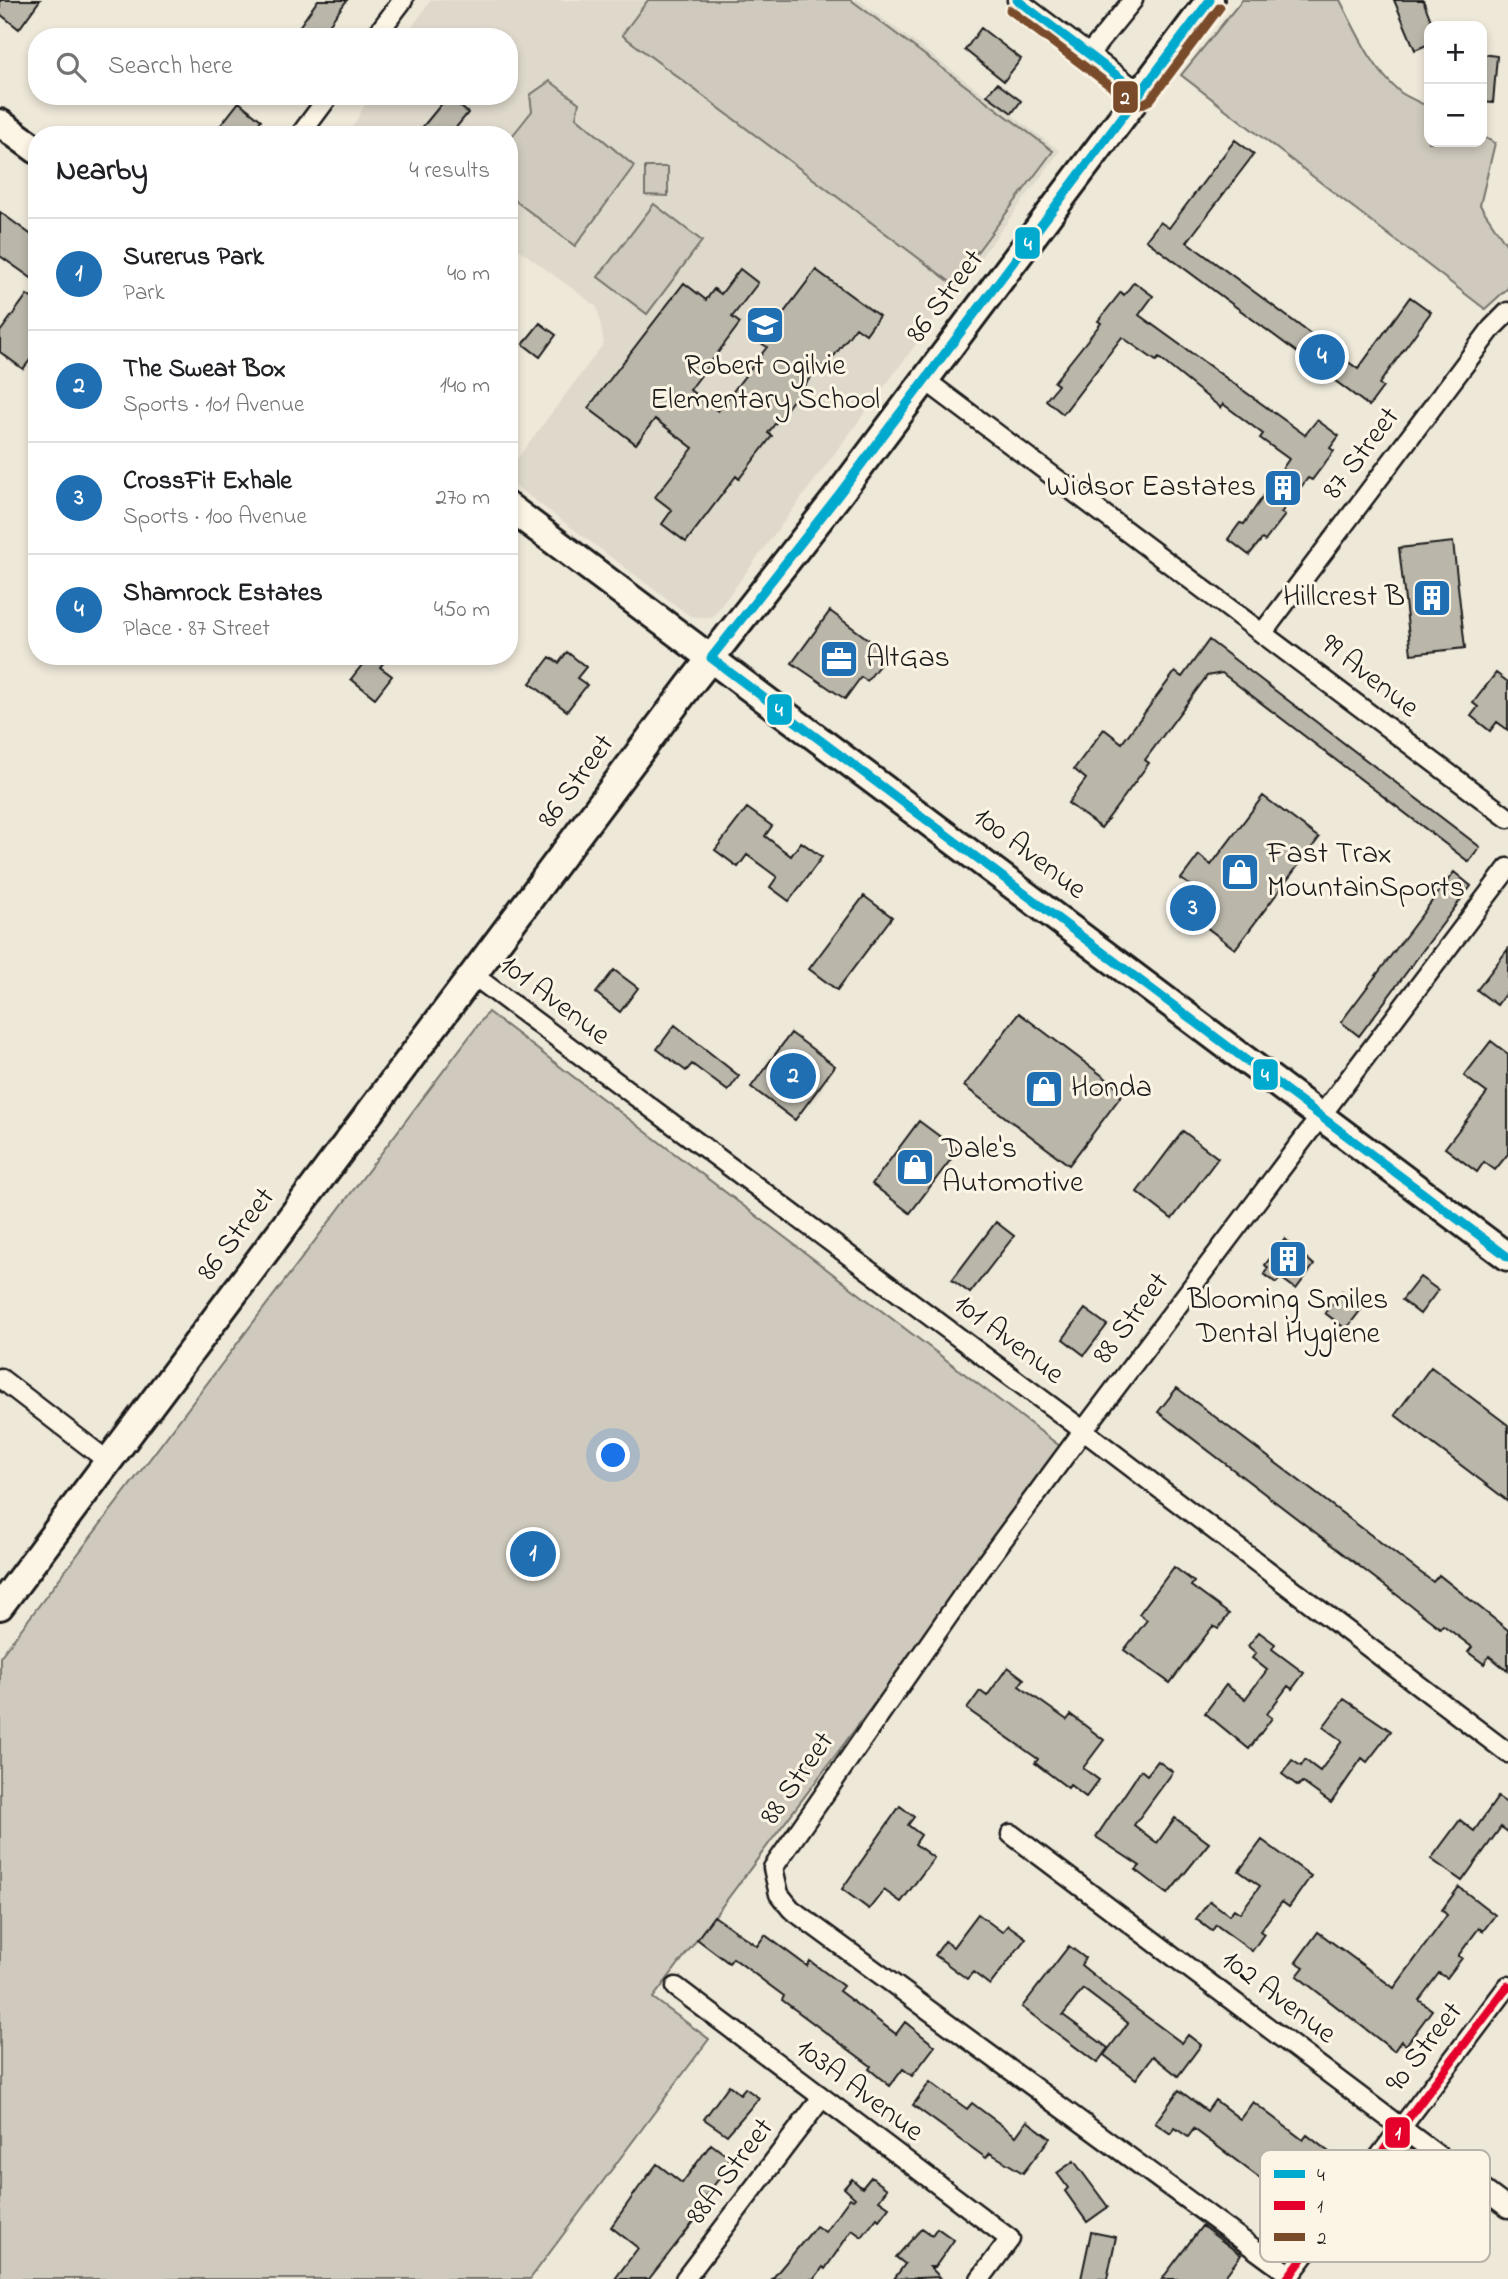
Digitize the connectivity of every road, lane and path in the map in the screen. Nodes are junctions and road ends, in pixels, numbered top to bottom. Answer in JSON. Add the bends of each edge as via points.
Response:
{"nodes":[{"id":1,"x":403,"y":0,"type":"edge"},
{"id":2,"x":1017,"y":0,"type":"edge"},
{"id":3,"x":1133,"y":0,"type":"edge"},
{"id":4,"x":1210,"y":0,"type":"edge"},
{"id":5,"x":382,"y":28,"type":"edge"},
{"id":6,"x":1089,"y":54,"type":"junction"},
{"id":7,"x":1140,"y":93,"type":"junction"},
{"id":8,"x":323,"y":105,"type":"edge"},
{"id":9,"x":0,"y":123,"type":"edge"},
{"id":10,"x":307,"y":126,"type":"edge"},
{"id":11,"x":28,"y":143,"type":"edge"},
{"id":12,"x":1508,"y":312,"type":"edge"},
{"id":13,"x":925,"y":380,"type":"junction"},
{"id":14,"x":518,"y":514,"type":"edge"},
{"id":15,"x":1264,"y":631,"type":"junction"},
{"id":16,"x":711,"y":658,"type":"junction"},
{"id":17,"x":1508,"y":818,"type":"edge"},
{"id":18,"x":1508,"y":868,"type":"edge"},
{"id":19,"x":473,"y":975,"type":"junction"},
{"id":20,"x":1321,"y":1115,"type":"junction"},
{"id":21,"x":1508,"y":1257,"type":"edge"},
{"id":22,"x":0,"y":1378,"type":"edge"},
{"id":23,"x":1083,"y":1431,"type":"junction"},
{"id":24,"x":109,"y":1462,"type":"junction"},
{"id":25,"x":0,"y":1605,"type":"edge"},
{"id":26,"x":1508,"y":1753,"type":"edge"},
{"id":27,"x":1012,"y":1835,"type":"dead end"},
{"id":28,"x":1508,"y":1986,"type":"edge"},
{"id":29,"x":676,"y":1987,"type":"dead end"},
{"id":30,"x":821,"y":2099,"type":"junction"},
{"id":31,"x":1400,"y":2126,"type":"junction"},
{"id":32,"x":1382,"y":2150,"type":"edge"},
{"id":33,"x":1432,"y":2150,"type":"edge"},
{"id":34,"x":1490,"y":2194,"type":"edge"},
{"id":35,"x":1508,"y":2208,"type":"edge"},
{"id":36,"x":1260,"y":2256,"type":"edge"},
{"id":37,"x":1268,"y":2262,"type":"edge"},
{"id":38,"x":1299,"y":2262,"type":"edge"},
{"id":39,"x":1288,"y":2277,"type":"edge"},
{"id":40,"x":685,"y":2279,"type":"edge"},
{"id":41,"x":979,"y":2279,"type":"edge"}],
"edges":[{"from":1,"to":5,"type":"street"},
{"from":2,"to":6,"type":"street"},
{"from":3,"to":6,"type":"street"},
{"from":4,"to":7,"type":"main road","name":"86 Street"},
{"from":6,"to":7,"type":"street"},
{"from":7,"to":13,"type":"main road","name":"86 Street"},
{"from":8,"to":10,"type":"street"},
{"from":9,"to":11,"type":"main road"},
{"from":12,"to":15,"type":"street","name":"87 Street"},
{"from":13,"to":15,"type":"street","name":"99 Avenue"},
{"from":13,"to":16,"type":"main road","name":"86 Street"},
{"from":14,"to":16,"type":"main road","name":"100 Avenue"},
{"from":15,"to":17,"type":"street","name":"99 Avenue"},
{"from":16,"to":19,"type":"main road","name":"86 Street"},
{"from":16,"to":20,"type":"main road","name":"100 Avenue"},
{"from":18,"to":20,"type":"street","name":"88 Street"},
{"from":19,"to":23,"type":"street","name":"101 Avenue"},
{"from":19,"to":24,"type":"main road","name":"86 Street"},
{"from":20,"to":21,"type":"main road","name":"100 Avenue"},
{"from":20,"to":23,"type":"street","name":"88 Street"},
{"from":22,"to":24,"type":"street"},
{"from":23,"to":26,"type":"street","name":"101 Avenue"},
{"from":23,"to":36,"type":"street","name":"88 Street","via":[[776,1860],[776,1884],[791,1909]]},
{"from":24,"to":25,"type":"main road","name":"86 Street"},
{"from":27,"to":31,"type":"street","name":"102 Avenue"},
{"from":28,"to":31,"type":"street","name":"90 Street"},
{"from":29,"to":30,"type":"street","name":"103A Avenue"},
{"from":30,"to":40,"type":"street","name":"88A Street"},
{"from":30,"to":41,"type":"street","name":"103A Avenue","via":[[1010,2239]]},
{"from":31,"to":32,"type":"street","name":"90 Street"},
{"from":31,"to":33,"type":"street","name":"102 Avenue"},
{"from":34,"to":35,"type":"street","name":"102 Avenue"},
{"from":37,"to":39,"type":"street","name":"88 Street"},
{"from":38,"to":39,"type":"street","name":"90 Street"}]}
